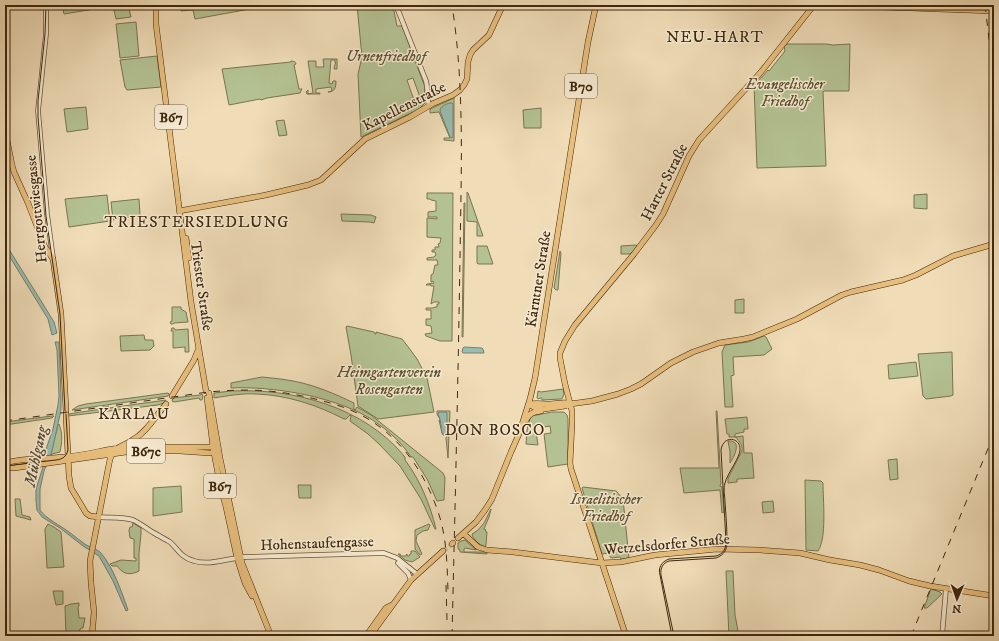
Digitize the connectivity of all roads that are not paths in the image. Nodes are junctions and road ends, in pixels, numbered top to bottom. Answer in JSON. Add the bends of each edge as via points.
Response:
{"nodes":[{"id":1,"x":46,"y":5,"type":"edge"},
{"id":2,"x":156,"y":5,"type":"edge"},
{"id":3,"x":159,"y":5,"type":"edge"},
{"id":4,"x":396,"y":5,"type":"edge"},
{"id":5,"x":503,"y":5,"type":"edge"},
{"id":6,"x":596,"y":5,"type":"edge"},
{"id":7,"x":814,"y":5,"type":"edge"},
{"id":8,"x":826,"y":5,"type":"edge"},
{"id":9,"x":994,"y":10,"type":"edge"},
{"id":10,"x":430,"y":106,"type":"junction"},
{"id":11,"x":5,"y":125,"type":"edge"},
{"id":12,"x":181,"y":211,"type":"junction"},
{"id":13,"x":994,"y":244,"type":"edge"},
{"id":14,"x":53,"y":259,"type":"junction"},
{"id":15,"x":200,"y":346,"type":"junction"},
{"id":16,"x":172,"y":396,"type":"dead end"},
{"id":17,"x":166,"y":404,"type":"dead end"},
{"id":18,"x":529,"y":404,"type":"junction"},
{"id":19,"x":570,"y":404,"type":"junction"},
{"id":20,"x":548,"y":408,"type":"junction"},
{"id":21,"x":519,"y":434,"type":"junction"},
{"id":22,"x":141,"y":435,"type":"junction"},
{"id":23,"x":145,"y":447,"type":"junction"},
{"id":24,"x":116,"y":448,"type":"junction"},
{"id":25,"x":215,"y":450,"type":"junction"},
{"id":26,"x":112,"y":453,"type":"junction"},
{"id":27,"x":5,"y":454,"type":"edge"},
{"id":28,"x":67,"y":459,"type":"junction"},
{"id":29,"x":5,"y":464,"type":"edge"},
{"id":30,"x":99,"y":517,"type":"junction"},
{"id":31,"x":464,"y":534,"type":"junction"},
{"id":32,"x":458,"y":538,"type":"dead end"},
{"id":33,"x":443,"y":551,"type":"tunnel mouth"},
{"id":34,"x":393,"y":556,"type":"junction"},
{"id":35,"x":239,"y":558,"type":"junction"},
{"id":36,"x":602,"y":563,"type":"junction"},
{"id":37,"x":417,"y":574,"type":"junction"},
{"id":38,"x":411,"y":580,"type":"junction"},
{"id":39,"x":946,"y":589,"type":"junction"},
{"id":40,"x":994,"y":596,"type":"edge"},
{"id":41,"x":392,"y":605,"type":"junction"},
{"id":42,"x":92,"y":636,"type":"edge"},
{"id":43,"x":267,"y":636,"type":"edge"},
{"id":44,"x":271,"y":636,"type":"edge"},
{"id":45,"x":366,"y":636,"type":"edge"},
{"id":46,"x":370,"y":636,"type":"edge"},
{"id":47,"x":626,"y":636,"type":"edge"},
{"id":48,"x":942,"y":636,"type":"edge"}],
"edges":[{"from":1,"to":14,"type":"street","name":"Herrgottwiesgasse","via":[[46,33],[38,111]]},
{"from":2,"to":12,"type":"main road","name":"Triester Straße","number":"B67","via":[[157,31]]},
{"from":3,"to":12,"type":"main road","name":"Triester Straße","number":"B67","via":[[159,24]]},
{"from":4,"to":10,"type":"street","via":[[426,81]]},
{"from":5,"to":10,"type":"main road","name":"Kapellenstraße","via":[[489,35],[470,55],[467,79],[463,87]]},
{"from":6,"to":18,"type":"main road","name":"Kärntner Straße","number":"B70"},
{"from":7,"to":19,"type":"main road","name":"Harter Straße","via":[[761,72],[699,140],[656,225],[571,330],[560,353]]},
{"from":8,"to":9,"type":"main road"},
{"from":10,"to":12,"type":"main road","name":"Kapellenstraße","via":[[365,139],[326,176],[315,183]]},
{"from":11,"to":14,"type":"main road","via":[[14,172],[45,247]]},
{"from":12,"to":15,"type":"main road","name":"Triester Straße","number":"B67","via":[[191,302]]},
{"from":13,"to":19,"type":"main road","via":[[953,256],[904,280],[842,295],[797,319],[753,337],[719,343],[693,352],[629,390],[592,402]]},
{"from":14,"to":28,"type":"main road","name":"Herrgottwiesgasse","via":[[61,314]]},
{"from":15,"to":16,"type":"main road","name":"Triester Straße"},
{"from":15,"to":25,"type":"main road","number":"B67"},
{"from":17,"to":22,"type":"main road"},
{"from":18,"to":19,"type":"main road"},
{"from":18,"to":20,"type":"main road","via":[[535,408]]},
{"from":18,"to":21,"type":"main road","name":"Kärntner Straße","number":"B70"},
{"from":19,"to":20,"type":"main road"},
{"from":19,"to":36,"type":"main road","name":"Harter Straße","via":[[571,468]]},
{"from":20,"to":21,"type":"main road","via":[[528,416]]},
{"from":21,"to":31,"type":"main road","name":"Kärntner Straße","number":"B70","via":[[489,504]]},
{"from":22,"to":23,"type":"main road","via":[[141,444]]},
{"from":22,"to":24,"type":"main road"},
{"from":23,"to":24,"type":"main road","number":"B67c"},
{"from":23,"to":25,"type":"main road","number":"B67c"},
{"from":24,"to":26,"type":"main road"},
{"from":24,"to":28,"type":"main road","number":"B67c"},
{"from":25,"to":26,"type":"main road","number":"B67c"},
{"from":25,"to":35,"type":"main road","number":"B67","via":[[220,485]]},
{"from":26,"to":28,"type":"main road","number":"B67c"},
{"from":26,"to":30,"type":"main road"},
{"from":27,"to":29,"type":"main road"},
{"from":28,"to":29,"type":"main road","number":"B67c","via":[[43,462],[27,459]]},
{"from":28,"to":30,"type":"main road","name":"Herrgottwiesgasse","via":[[71,488],[88,515]]},
{"from":30,"to":35,"type":"street","name":"Hohenstaufengasse","via":[[133,520],[169,542],[180,554],[194,561],[210,562]]},
{"from":30,"to":42,"type":"main road","via":[[90,565],[94,612]]},
{"from":31,"to":32,"type":"main road","name":"Kärntner Straße","number":"B70"},
{"from":31,"to":36,"type":"main road","name":"Wetzelsdorfer Straße","via":[[478,547],[487,550]]},
{"from":33,"to":37,"type":"main road"},
{"from":34,"to":35,"type":"street","name":"Hohenstaufengasse","via":[[384,553]]},
{"from":34,"to":37,"type":"street","name":"Hohenstaufengasse"},
{"from":34,"to":38,"type":"street","name":"Hohenstaufengasse"},
{"from":35,"to":43,"type":"main road","number":"B67","via":[[245,583]]},
{"from":35,"to":44,"type":"main road","number":"B67"},
{"from":36,"to":39,"type":"main road","name":"Wetzelsdorfer Straße","via":[[705,550],[800,553],[860,565],[909,581]]},
{"from":36,"to":47,"type":"main road","name":"Harter Straße"},
{"from":37,"to":38,"type":"main road"},
{"from":38,"to":41,"type":"main road"},
{"from":39,"to":40,"type":"main road","name":"Wetzelsdorfer Straße"},
{"from":39,"to":48,"type":"street"},
{"from":41,"to":45,"type":"main road","via":[[386,608]]},
{"from":41,"to":46,"type":"main road"}]}
